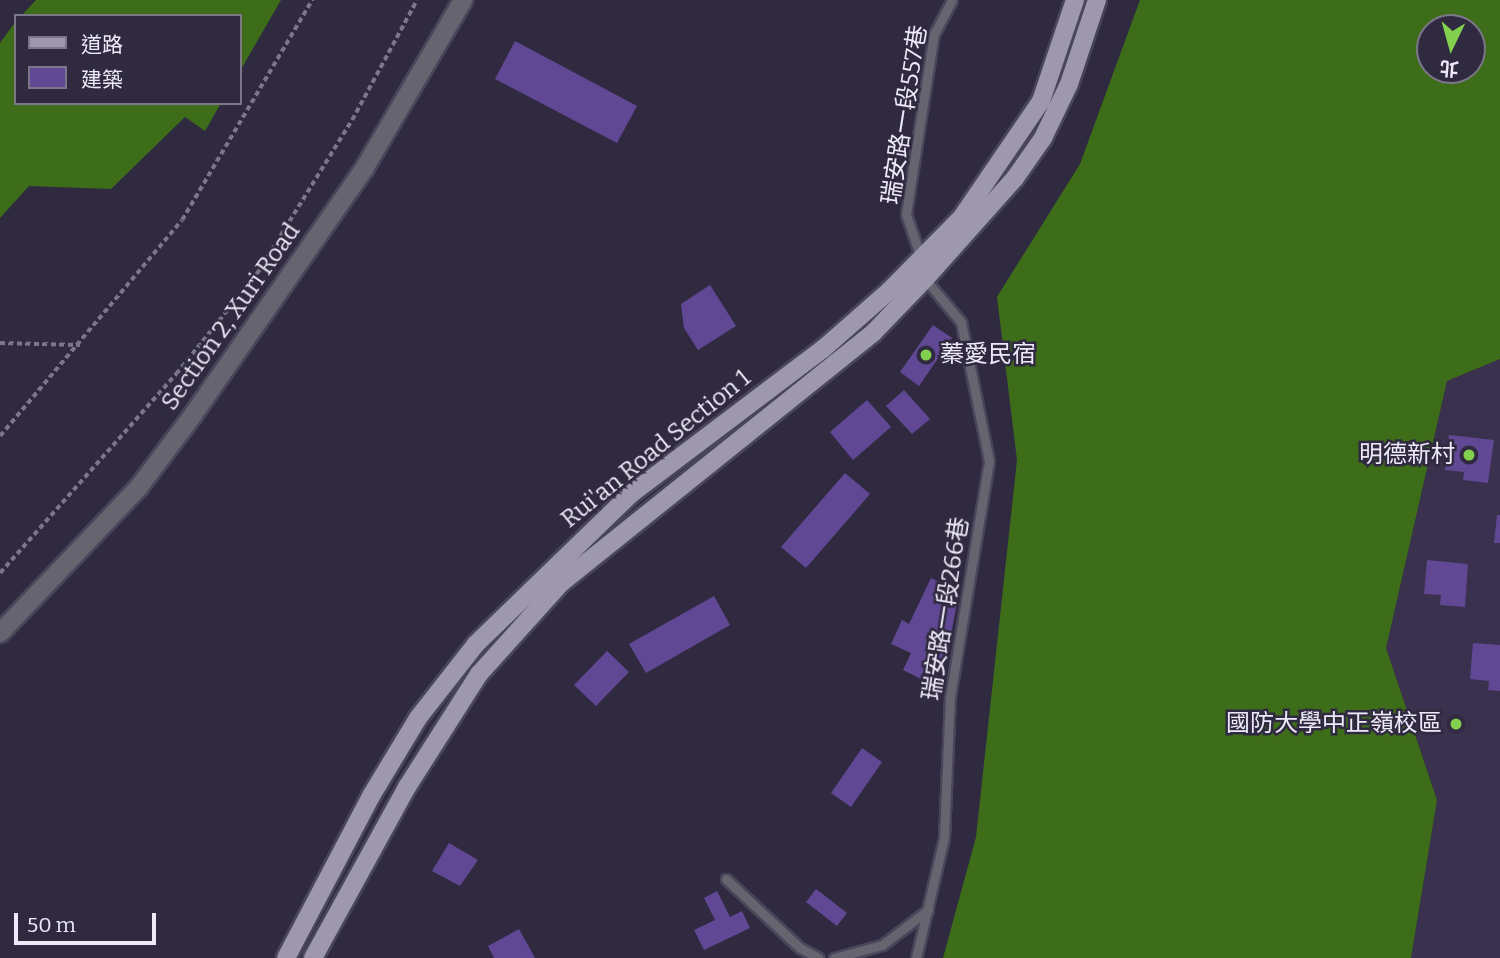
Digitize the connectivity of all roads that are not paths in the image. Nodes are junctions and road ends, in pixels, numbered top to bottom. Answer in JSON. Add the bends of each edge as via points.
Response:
{"nodes":[{"id":1,"x":463,"y":0,"type":"edge"},
{"id":2,"x":952,"y":0,"type":"edge"},
{"id":3,"x":1075,"y":0,"type":"edge"},
{"id":4,"x":1097,"y":0,"type":"edge"},
{"id":5,"x":921,"y":257,"type":"junction"},
{"id":6,"x":925,"y":279,"type":"junction"},
{"id":7,"x":0,"y":633,"type":"edge"},
{"id":8,"x":726,"y":879,"type":"dead end"},
{"id":9,"x":928,"y":910,"type":"junction"},
{"id":10,"x":286,"y":958,"type":"edge"},
{"id":11,"x":313,"y":958,"type":"edge"},
{"id":12,"x":819,"y":958,"type":"edge"},
{"id":13,"x":834,"y":958,"type":"edge"},
{"id":14,"x":916,"y":958,"type":"edge"}],
"edges":[{"from":1,"to":7,"type":"street","name":"Section 2, Xuri Road","via":[[364,169],[193,415],[139,487]]},
{"from":2,"to":5,"type":"lane","name":"瑞安路一段557巷","via":[[934,34],[906,214]]},
{"from":3,"to":5,"type":"main road","name":"Rui'an Road Section 1","via":[[1041,101],[962,217]]},
{"from":4,"to":6,"type":"main road","name":"Rui'an Road Section 1","via":[[1069,84],[1043,138],[1015,178]]},
{"from":5,"to":6,"type":"lane","name":"瑞安路一段557巷"},
{"from":5,"to":10,"type":"main road","name":"Rui'an Road Section 1","via":[[823,349],[631,494],[476,644],[418,718]]},
{"from":6,"to":9,"type":"lane","name":"瑞安路一段266巷","via":[[961,322],[989,461],[950,697],[944,838]]},
{"from":6,"to":11,"type":"main road","name":"Rui'an Road Section 1","via":[[873,333],[561,583],[479,674],[407,787]]},
{"from":8,"to":12,"type":"lane","via":[[800,948]]},
{"from":9,"to":13,"type":"lane","via":[[883,945]]},
{"from":9,"to":14,"type":"lane","name":"瑞安路一段266巷"}]}
